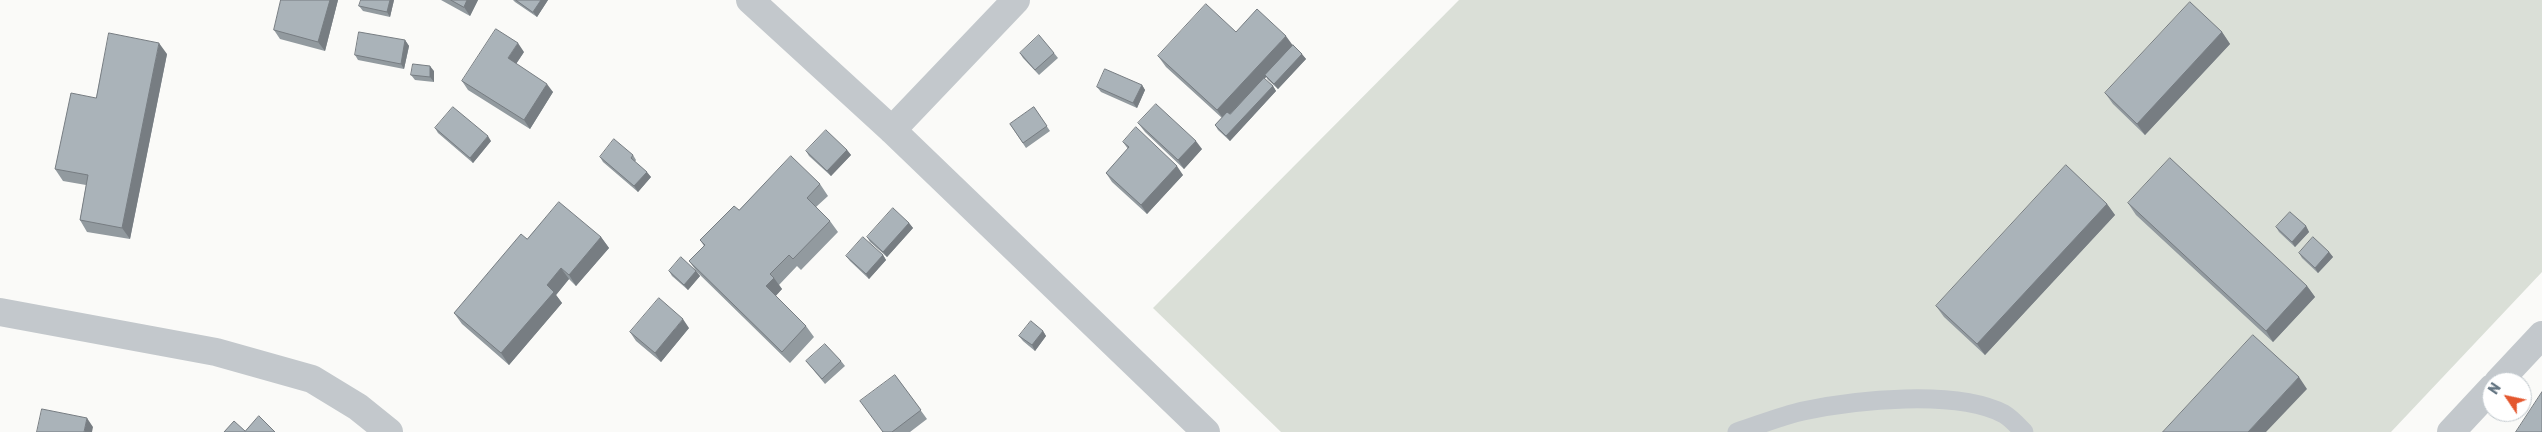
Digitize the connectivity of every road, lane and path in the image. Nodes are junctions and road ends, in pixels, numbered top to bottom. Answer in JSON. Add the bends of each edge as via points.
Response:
{"nodes":[{"id":1,"x":750,"y":0,"type":"edge"},
{"id":2,"x":1016,"y":0,"type":"edge"},
{"id":3,"x":892,"y":130,"type":"junction"},
{"id":4,"x":0,"y":312,"type":"edge"},
{"id":5,"x":2542,"y":335,"type":"edge"},
{"id":6,"x":2507,"y":372,"type":"edge"},
{"id":7,"x":2482,"y":399,"type":"edge"},
{"id":8,"x":388,"y":432,"type":"edge"},
{"id":9,"x":1206,"y":432,"type":"edge"},
{"id":10,"x":1737,"y":432,"type":"edge"},
{"id":11,"x":2024,"y":432,"type":"edge"},
{"id":12,"x":2451,"y":432,"type":"edge"}],
"edges":[{"from":1,"to":3,"type":"street"},
{"from":2,"to":3,"type":"street"},
{"from":3,"to":9,"type":"street"},
{"from":4,"to":8,"type":"street","via":[[216,352],[312,379],[358,407]]},
{"from":5,"to":6,"type":"street"},
{"from":7,"to":12,"type":"street"},
{"from":10,"to":11,"type":"lane","via":[[1802,411],[1862,402],[1915,400],[1974,403],[2005,415]]}]}
